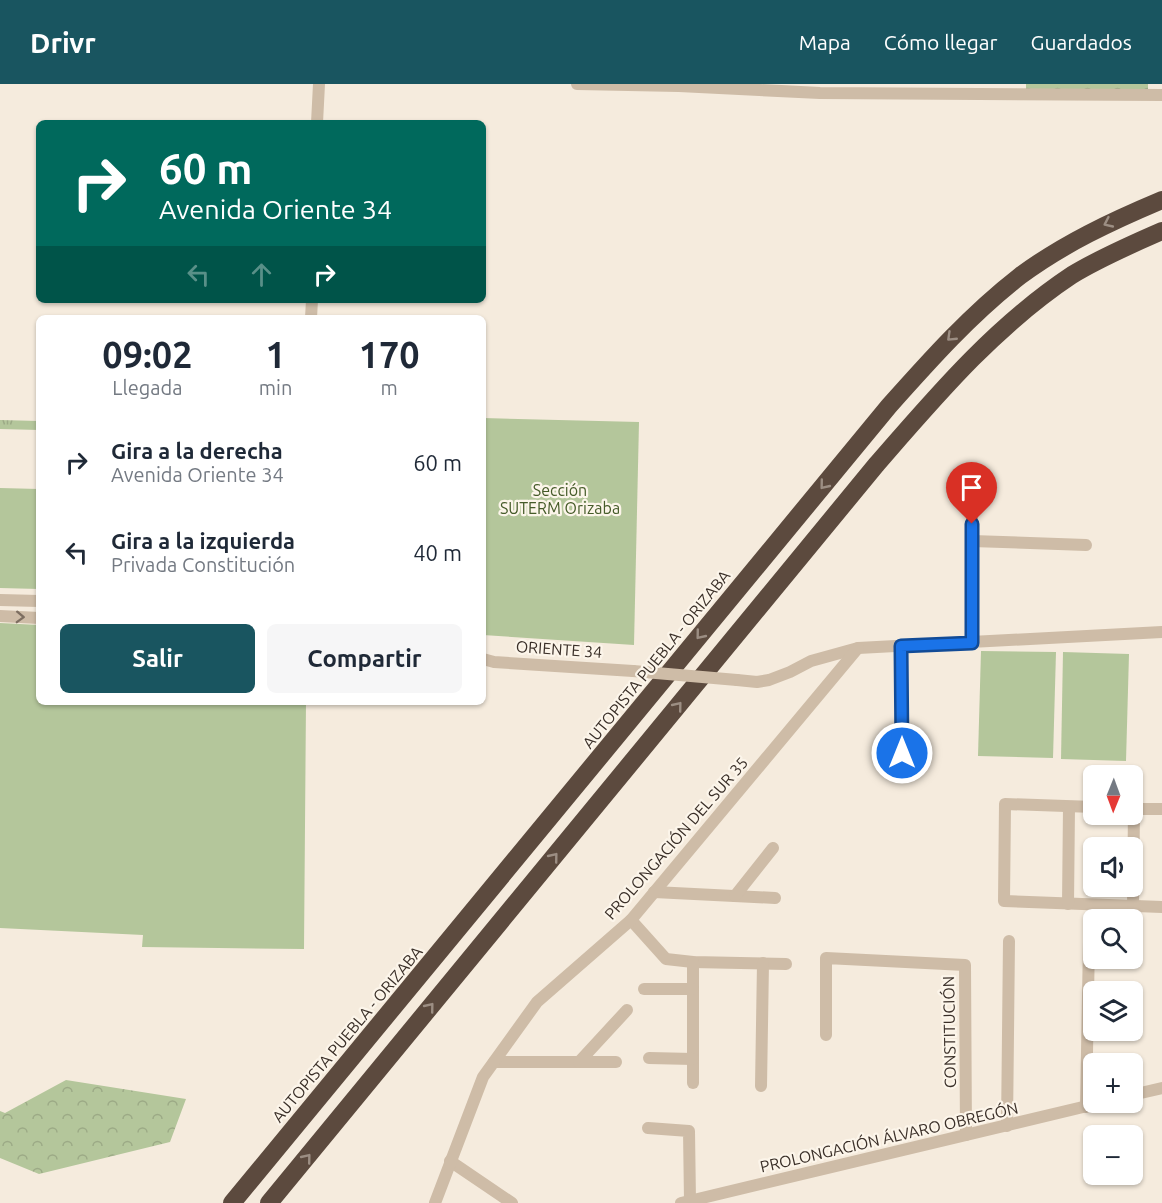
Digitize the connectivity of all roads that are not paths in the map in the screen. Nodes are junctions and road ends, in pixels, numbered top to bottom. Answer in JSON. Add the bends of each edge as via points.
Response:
{"nodes":[{"id":1,"x":319,"y":84,"type":"edge"},
{"id":2,"x":577,"y":84,"type":"edge"},
{"id":3,"x":679,"y":85,"type":"edge"},
{"id":4,"x":732,"y":86,"type":"edge"},
{"id":5,"x":785,"y":88,"type":"edge"},
{"id":6,"x":819,"y":88,"type":"edge"},
{"id":7,"x":1162,"y":95,"type":"edge"},
{"id":8,"x":317,"y":120,"type":"edge"},
{"id":9,"x":1162,"y":200,"type":"edge"},
{"id":10,"x":1162,"y":231,"type":"edge"},
{"id":11,"x":972,"y":506,"type":"dead end"},
{"id":12,"x":972,"y":541,"type":"junction"},
{"id":13,"x":1086,"y":545,"type":"dead end"},
{"id":14,"x":0,"y":600,"type":"edge"},
{"id":15,"x":36,"y":601,"type":"edge"},
{"id":16,"x":0,"y":616,"type":"edge"},
{"id":17,"x":36,"y":618,"type":"edge"},
{"id":18,"x":1162,"y":632,"type":"edge"},
{"id":19,"x":972,"y":643,"type":"junction"},
{"id":20,"x":901,"y":646,"type":"junction"},
{"id":21,"x":858,"y":648,"type":"junction"},
{"id":22,"x":486,"y":660,"type":"edge"},
{"id":23,"x":902,"y":753,"type":"dead end"},
{"id":24,"x":1069,"y":807,"type":"junction"},
{"id":25,"x":1083,"y":807,"type":"edge"},
{"id":26,"x":1143,"y":809,"type":"edge"},
{"id":27,"x":1162,"y":809,"type":"edge"},
{"id":28,"x":1133,"y":825,"type":"edge"},
{"id":29,"x":773,"y":848,"type":"dead end"},
{"id":30,"x":654,"y":892,"type":"junction"},
{"id":31,"x":735,"y":896,"type":"junction"},
{"id":32,"x":775,"y":898,"type":"dead end"},
{"id":33,"x":1068,"y":904,"type":"junction"},
{"id":34,"x":1133,"y":906,"type":"junction"},
{"id":35,"x":1162,"y":907,"type":"edge"},
{"id":36,"x":631,"y":920,"type":"junction"},
{"id":37,"x":1009,"y":941,"type":"dead end"},
{"id":38,"x":693,"y":962,"type":"junction"},
{"id":39,"x":763,"y":963,"type":"junction"},
{"id":40,"x":786,"y":964,"type":"dead end"},
{"id":41,"x":1089,"y":969,"type":"edge"},
{"id":42,"x":644,"y":989,"type":"dead end"},
{"id":43,"x":693,"y":989,"type":"junction"},
{"id":44,"x":627,"y":1010,"type":"dead end"},
{"id":45,"x":826,"y":1035,"type":"dead end"},
{"id":46,"x":1087,"y":1053,"type":"edge"},
{"id":47,"x":649,"y":1058,"type":"dead end"},
{"id":48,"x":693,"y":1059,"type":"junction"},
{"id":49,"x":494,"y":1062,"type":"junction"},
{"id":50,"x":579,"y":1062,"type":"junction"},
{"id":51,"x":616,"y":1062,"type":"dead end"},
{"id":52,"x":693,"y":1083,"type":"dead end"},
{"id":53,"x":761,"y":1086,"type":"dead end"},
{"id":54,"x":1162,"y":1088,"type":"edge"},
{"id":55,"x":1143,"y":1092,"type":"edge"},
{"id":56,"x":1083,"y":1108,"type":"edge"},
{"id":57,"x":1007,"y":1126,"type":"junction"},
{"id":58,"x":648,"y":1128,"type":"dead end"},
{"id":59,"x":966,"y":1135,"type":"junction"},
{"id":60,"x":450,"y":1161,"type":"junction"},
{"id":61,"x":685,"y":1202,"type":"edge"},
{"id":62,"x":232,"y":1203,"type":"edge"},
{"id":63,"x":269,"y":1203,"type":"edge"},
{"id":64,"x":435,"y":1203,"type":"edge"},
{"id":65,"x":512,"y":1203,"type":"edge"}],
"edges":[{"from":1,"to":8,"type":"street"},
{"from":2,"to":3,"type":"street"},
{"from":3,"to":4,"type":"street"},
{"from":4,"to":5,"type":"street"},
{"from":5,"to":6,"type":"street"},
{"from":6,"to":7,"type":"street"},
{"from":9,"to":62,"type":"highway","name":"AUTOPISTA PUEBLA - ORIZABA","one_way":true,"via":[[1104,225],[1030,270],[940,349]]},
{"from":63,"to":10,"type":"highway","one_way":true,"via":[[876,465],[971,358],[1016,317],[1074,274]]},
{"from":11,"to":12,"type":"street"},
{"from":12,"to":13,"type":"street"},
{"from":12,"to":19,"type":"street"},
{"from":14,"to":15,"type":"street"},
{"from":16,"to":17,"type":"street","one_way":true},
{"from":18,"to":19,"type":"street","name":"ORIENTE 34"},
{"from":19,"to":20,"type":"street","name":"ORIENTE 34"},
{"from":20,"to":21,"type":"street","name":"ORIENTE 34"},
{"from":20,"to":23,"type":"street"},
{"from":21,"to":22,"type":"street","name":"ORIENTE 34","bridge":true,"via":[[757,682]]},
{"from":21,"to":30,"type":"street","name":"PROLONGACIÓN DEL SUR 35"},
{"from":24,"to":25,"type":"street"},
{"from":24,"to":33,"type":"street"},
{"from":24,"to":33,"type":"street","via":[[1005,804],[1004,901]]},
{"from":26,"to":27,"type":"street"},
{"from":28,"to":34,"type":"street"},
{"from":29,"to":31,"type":"street"},
{"from":30,"to":31,"type":"street"},
{"from":30,"to":36,"type":"street","name":"PROLONGACIÓN DEL SUR 35"},
{"from":31,"to":32,"type":"street"},
{"from":33,"to":34,"type":"street"},
{"from":34,"to":35,"type":"street"},
{"from":36,"to":38,"type":"street","via":[[666,959]]},
{"from":36,"to":49,"type":"street","name":"PROLONGACIÓN DEL SUR 35","via":[[537,1002]]},
{"from":37,"to":57,"type":"street"},
{"from":38,"to":39,"type":"street"},
{"from":38,"to":43,"type":"street"},
{"from":39,"to":40,"type":"street"},
{"from":39,"to":53,"type":"street"},
{"from":41,"to":46,"type":"street"},
{"from":42,"to":43,"type":"street"},
{"from":43,"to":48,"type":"street"},
{"from":44,"to":50,"type":"street"},
{"from":45,"to":59,"type":"street","name":"CONSTITUCIÓN","via":[[826,958],[964,965]]},
{"from":47,"to":48,"type":"street"},
{"from":48,"to":52,"type":"street"},
{"from":49,"to":50,"type":"street"},
{"from":49,"to":60,"type":"street","name":"PROLONGACIÓN DEL SUR 35","via":[[483,1077]]},
{"from":50,"to":51,"type":"street"},
{"from":54,"to":55,"type":"street"},
{"from":56,"to":57,"type":"street","name":"PROLONGACIÓN ÁLVARO OBREGÓN"},
{"from":57,"to":59,"type":"street","name":"PROLONGACIÓN ÁLVARO OBREGÓN"},
{"from":58,"to":61,"type":"street","via":[[690,1131]]},
{"from":59,"to":61,"type":"street","name":"PROLONGACIÓN ÁLVARO OBREGÓN"},
{"from":60,"to":64,"type":"street","name":"PROLONGACIÓN DEL SUR 35"},
{"from":60,"to":65,"type":"street"}]}
